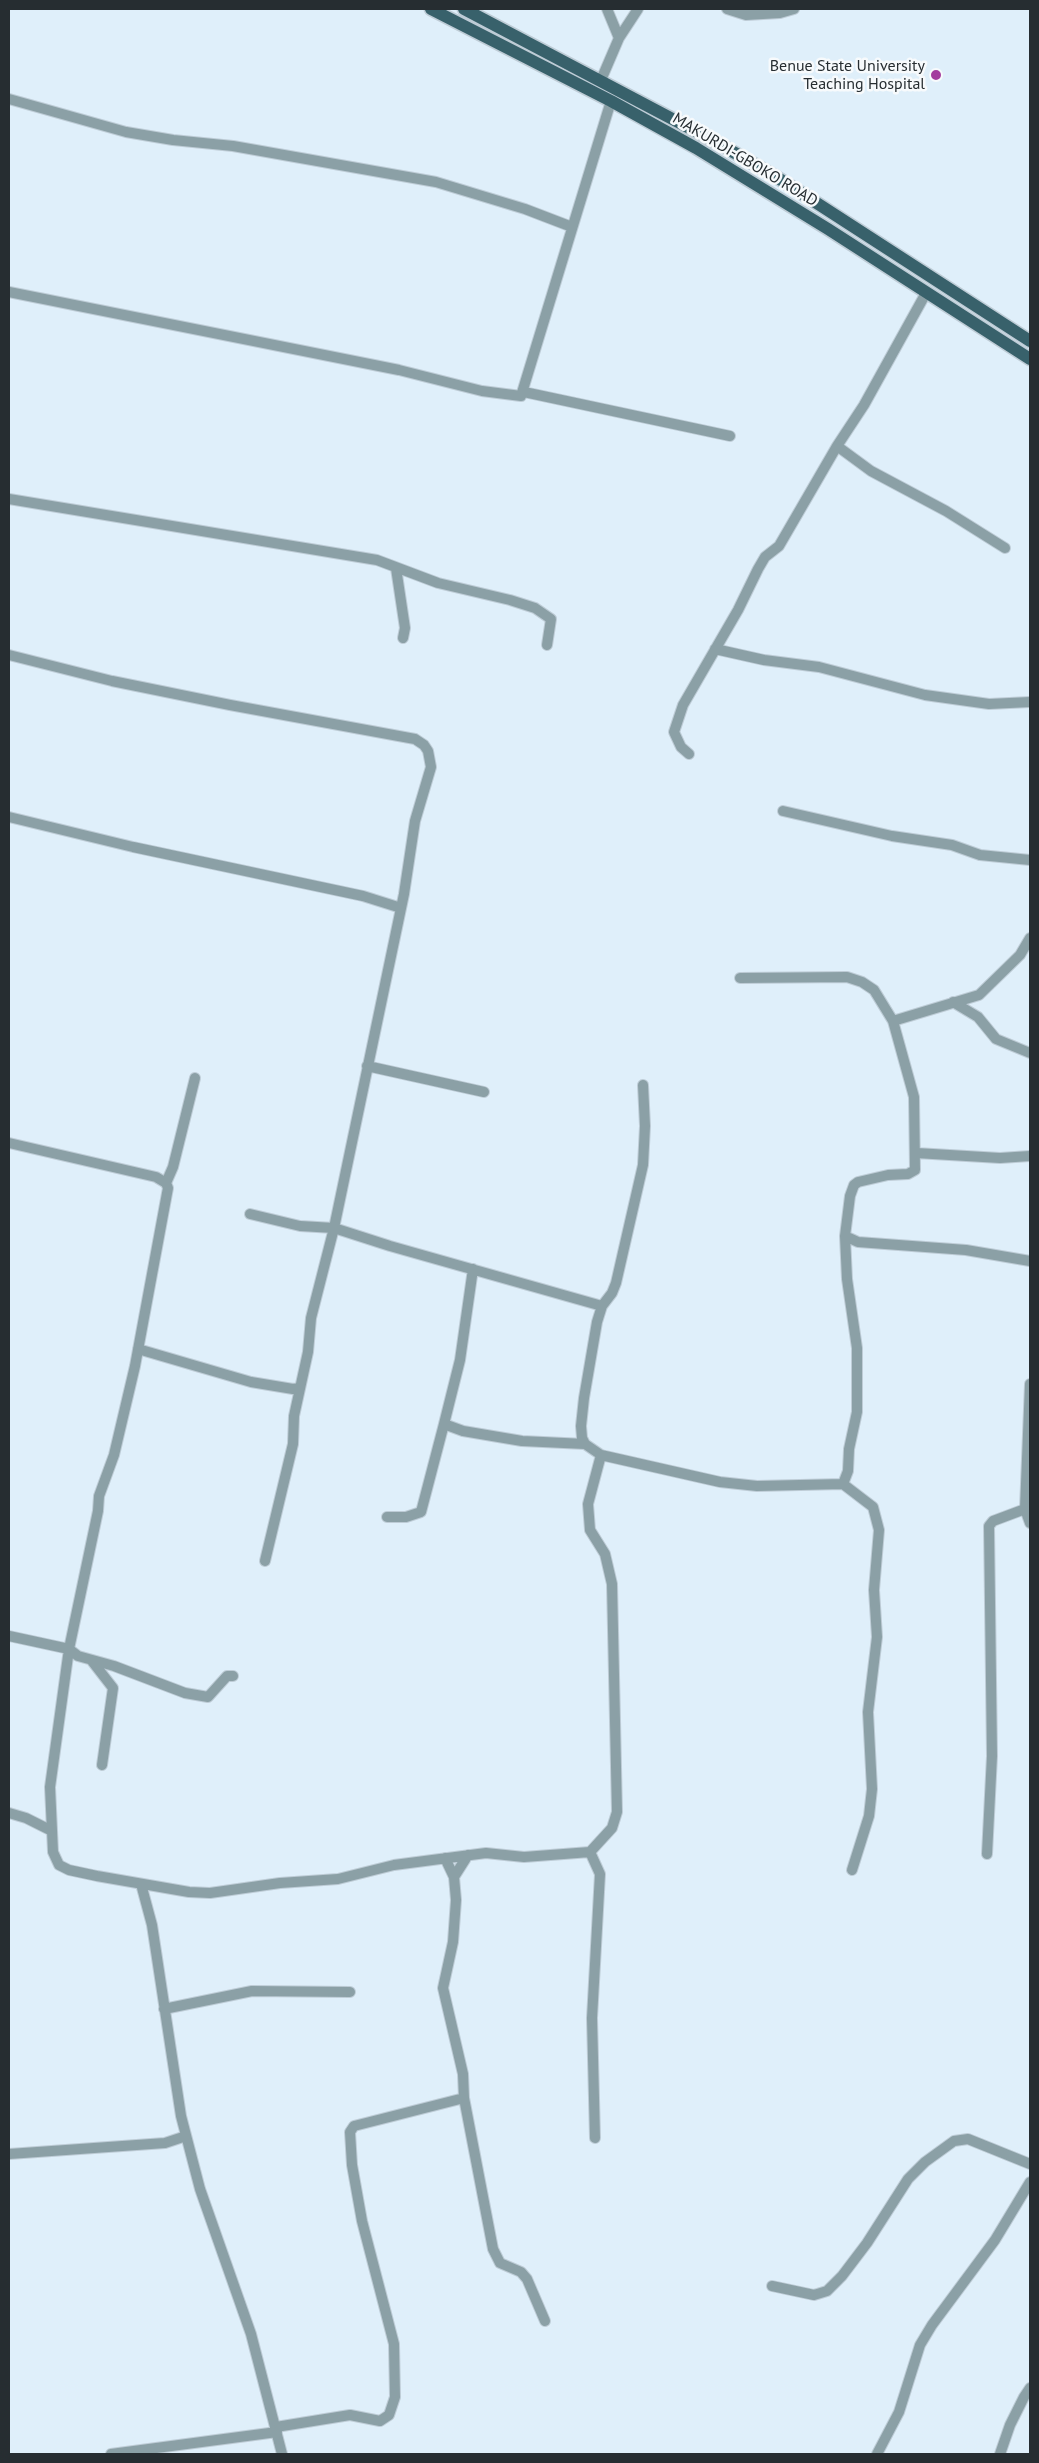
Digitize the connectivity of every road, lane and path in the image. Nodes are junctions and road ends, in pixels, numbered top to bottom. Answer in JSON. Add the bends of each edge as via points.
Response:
{"nodes":[{"id":1,"x":431,"y":9,"type":"edge"},
{"id":2,"x":464,"y":9,"type":"edge"},
{"id":3,"x":606,"y":9,"type":"edge"},
{"id":4,"x":638,"y":9,"type":"edge"},
{"id":5,"x":727,"y":9,"type":"edge"},
{"id":6,"x":794,"y":9,"type":"edge"},
{"id":7,"x":619,"y":38,"type":"junction"},
{"id":8,"x":601,"y":80,"type":"junction"},
{"id":9,"x":9,"y":99,"type":"edge"},
{"id":10,"x":611,"y":101,"type":"junction"},
{"id":11,"x":572,"y":227,"type":"junction"},
{"id":12,"x":9,"y":292,"type":"edge"},
{"id":13,"x":926,"y":293,"type":"junction"},
{"id":14,"x":1030,"y":342,"type":"edge"},
{"id":15,"x":1030,"y":359,"type":"edge"},
{"id":16,"x":524,"y":392,"type":"junction"},
{"id":17,"x":730,"y":436,"type":"dead end"},
{"id":18,"x":837,"y":446,"type":"junction"},
{"id":19,"x":9,"y":499,"type":"edge"},
{"id":20,"x":1006,"y":548,"type":"dead end"},
{"id":21,"x":396,"y":568,"type":"junction"},
{"id":22,"x":403,"y":638,"type":"dead end"},
{"id":23,"x":547,"y":645,"type":"dead end"},
{"id":24,"x":715,"y":649,"type":"junction"},
{"id":25,"x":9,"y":654,"type":"edge"},
{"id":26,"x":1030,"y":702,"type":"edge"},
{"id":27,"x":689,"y":754,"type":"dead end"},
{"id":28,"x":783,"y":811,"type":"dead end"},
{"id":29,"x":9,"y":817,"type":"edge"},
{"id":30,"x":1030,"y":860,"type":"edge"},
{"id":31,"x":400,"y":908,"type":"junction"},
{"id":32,"x":1030,"y":938,"type":"edge"},
{"id":33,"x":740,"y":978,"type":"dead end"},
{"id":34,"x":979,"y":995,"type":"junction"},
{"id":35,"x":953,"y":1002,"type":"junction"},
{"id":36,"x":978,"y":1016,"type":"junction"},
{"id":37,"x":893,"y":1021,"type":"junction"},
{"id":38,"x":1030,"y":1053,"type":"edge"},
{"id":39,"x":367,"y":1066,"type":"junction"},
{"id":40,"x":195,"y":1078,"type":"dead end"},
{"id":41,"x":643,"y":1085,"type":"dead end"},
{"id":42,"x":484,"y":1092,"type":"dead end"},
{"id":43,"x":9,"y":1143,"type":"edge"},
{"id":44,"x":916,"y":1153,"type":"junction"},
{"id":45,"x":1030,"y":1156,"type":"edge"},
{"id":46,"x":166,"y":1184,"type":"junction"},
{"id":47,"x":250,"y":1214,"type":"dead end"},
{"id":48,"x":334,"y":1228,"type":"junction"},
{"id":49,"x":845,"y":1236,"type":"junction"},
{"id":50,"x":858,"y":1242,"type":"junction"},
{"id":51,"x":846,"y":1258,"type":"junction"},
{"id":52,"x":1030,"y":1261,"type":"edge"},
{"id":53,"x":473,"y":1269,"type":"junction"},
{"id":54,"x":602,"y":1306,"type":"junction"},
{"id":55,"x":138,"y":1349,"type":"junction"},
{"id":56,"x":1030,"y":1384,"type":"edge"},
{"id":57,"x":300,"y":1388,"type":"junction"},
{"id":58,"x":444,"y":1424,"type":"junction"},
{"id":59,"x":585,"y":1444,"type":"junction"},
{"id":60,"x":601,"y":1455,"type":"junction"},
{"id":61,"x":843,"y":1484,"type":"junction"},
{"id":62,"x":1025,"y":1509,"type":"junction"},
{"id":63,"x":387,"y":1517,"type":"dead end"},
{"id":64,"x":1030,"y":1523,"type":"edge"},
{"id":65,"x":265,"y":1561,"type":"dead end"},
{"id":66,"x":9,"y":1636,"type":"edge"},
{"id":67,"x":68,"y":1648,"type":"junction"},
{"id":68,"x":92,"y":1661,"type":"junction"},
{"id":69,"x":233,"y":1676,"type":"dead end"},
{"id":70,"x":102,"y":1765,"type":"dead end"},
{"id":71,"x":9,"y":1813,"type":"edge"},
{"id":72,"x":52,"y":1831,"type":"junction"},
{"id":73,"x":590,"y":1852,"type":"junction"},
{"id":74,"x":987,"y":1854,"type":"dead end"},
{"id":75,"x":468,"y":1856,"type":"junction"},
{"id":76,"x":445,"y":1858,"type":"junction"},
{"id":77,"x":852,"y":1870,"type":"dead end"},
{"id":78,"x":454,"y":1877,"type":"junction"},
{"id":79,"x":141,"y":1884,"type":"junction"},
{"id":80,"x":350,"y":1992,"type":"dead end"},
{"id":81,"x":164,"y":2010,"type":"junction"},
{"id":82,"x":464,"y":2098,"type":"junction"},
{"id":83,"x":186,"y":2136,"type":"junction"},
{"id":84,"x":596,"y":2138,"type":"dead end"},
{"id":85,"x":9,"y":2154,"type":"edge"},
{"id":86,"x":1030,"y":2164,"type":"edge"},
{"id":87,"x":1030,"y":2182,"type":"edge"},
{"id":88,"x":772,"y":2286,"type":"dead end"},
{"id":89,"x":544,"y":2321,"type":"dead end"},
{"id":90,"x":1030,"y":2388,"type":"edge"},
{"id":91,"x":276,"y":2430,"type":"junction"},
{"id":92,"x":112,"y":2454,"type":"edge"},
{"id":93,"x":282,"y":2454,"type":"edge"},
{"id":94,"x":877,"y":2454,"type":"edge"},
{"id":95,"x":1000,"y":2454,"type":"edge"}],
"edges":[{"from":1,"to":10,"type":"main road","name":"MAKURDI-GBOKO ROAD"},
{"from":2,"to":8,"type":"main road"},
{"from":3,"to":7,"type":"street"},
{"from":4,"to":7,"type":"street"},
{"from":5,"to":6,"type":"street","via":[[746,15]]},
{"from":7,"to":8,"type":"street"},
{"from":8,"to":14,"type":"main road","via":[[778,178]]},
{"from":9,"to":11,"type":"street","via":[[126,132],[233,146],[436,182]]},
{"from":10,"to":11,"type":"street"},
{"from":10,"to":13,"type":"main road","name":"MAKURDI-GBOKO ROAD","via":[[766,190]]},
{"from":11,"to":16,"type":"street"},
{"from":12,"to":16,"type":"street","via":[[399,370],[482,391],[510,396],[521,396]]},
{"from":13,"to":15,"type":"main road","name":"MAKURDI-GBOKO ROAD"},
{"from":13,"to":18,"type":"street","via":[[864,405]]},
{"from":16,"to":17,"type":"street"},
{"from":18,"to":20,"type":"street","via":[[871,471]]},
{"from":18,"to":24,"type":"street","via":[[778,546],[765,557]]},
{"from":19,"to":21,"type":"street","via":[[353,555]]},
{"from":21,"to":22,"type":"street","via":[[405,628]]},
{"from":21,"to":23,"type":"street","via":[[438,583],[535,608],[551,619]]},
{"from":24,"to":26,"type":"street","via":[[819,667],[925,695],[989,704]]},
{"from":24,"to":27,"type":"street","via":[[683,705],[674,732],[681,747]]},
{"from":25,"to":31,"type":"street","via":[[112,681],[415,739],[428,751],[431,767],[415,821]]},
{"from":28,"to":30,"type":"street","via":[[892,836],[952,845],[980,856]]},
{"from":29,"to":31,"type":"street","via":[[363,896]]},
{"from":31,"to":39,"type":"street"},
{"from":32,"to":34,"type":"street","via":[[1020,955]]},
{"from":33,"to":37,"type":"street","via":[[855,979],[874,990]]},
{"from":34,"to":35,"type":"street"},
{"from":34,"to":36,"type":"street"},
{"from":35,"to":36,"type":"street"},
{"from":35,"to":37,"type":"street"},
{"from":36,"to":38,"type":"street","via":[[996,1039]]},
{"from":37,"to":44,"type":"street","via":[[914,1097]]},
{"from":39,"to":42,"type":"street"},
{"from":39,"to":48,"type":"street"},
{"from":40,"to":46,"type":"street"},
{"from":41,"to":54,"type":"street","via":[[643,1166],[616,1283]]},
{"from":43,"to":46,"type":"street","via":[[134,1171],[156,1177]]},
{"from":44,"to":45,"type":"street","via":[[1000,1158]]},
{"from":44,"to":49,"type":"street","via":[[913,1173],[854,1185]]},
{"from":46,"to":55,"type":"street","via":[[167,1198]]},
{"from":47,"to":48,"type":"street","via":[[300,1226]]},
{"from":48,"to":53,"type":"street"},
{"from":48,"to":57,"type":"street","via":[[311,1318]]},
{"from":49,"to":50,"type":"street"},
{"from":49,"to":51,"type":"street"},
{"from":50,"to":51,"type":"street"},
{"from":50,"to":52,"type":"street","via":[[957,1249]]},
{"from":51,"to":61,"type":"street","via":[[857,1348],[857,1412]]},
{"from":53,"to":54,"type":"street"},
{"from":53,"to":58,"type":"street","via":[[460,1360]]},
{"from":54,"to":59,"type":"street","via":[[594,1332],[580,1426]]},
{"from":55,"to":57,"type":"street","via":[[251,1382]]},
{"from":55,"to":67,"type":"street","via":[[114,1455],[99,1496]]},
{"from":56,"to":62,"type":"street"},
{"from":57,"to":65,"type":"street","via":[[293,1444]]},
{"from":58,"to":59,"type":"street","via":[[463,1431],[522,1441]]},
{"from":58,"to":63,"type":"street","via":[[421,1512],[406,1517]]},
{"from":59,"to":60,"type":"street"},
{"from":60,"to":61,"type":"street","via":[[720,1482],[757,1486]]},
{"from":60,"to":73,"type":"street","via":[[588,1504],[590,1530],[605,1554],[612,1584],[617,1812],[612,1828]]},
{"from":61,"to":77,"type":"street","via":[[874,1507],[879,1530],[874,1590],[877,1637],[868,1712],[872,1789],[869,1816]]},
{"from":62,"to":64,"type":"street"},
{"from":62,"to":74,"type":"street","via":[[993,1521],[989,1526],[992,1756]]},
{"from":66,"to":67,"type":"street"},
{"from":67,"to":68,"type":"street"},
{"from":67,"to":72,"type":"street","via":[[50,1787]]},
{"from":68,"to":69,"type":"street","via":[[185,1693],[208,1697],[227,1676]]},
{"from":68,"to":70,"type":"street","via":[[113,1688]]},
{"from":71,"to":72,"type":"street"},
{"from":72,"to":79,"type":"street","via":[[52,1852],[59,1865],[68,1870]]},
{"from":73,"to":75,"type":"street","via":[[524,1857],[486,1853]]},
{"from":73,"to":84,"type":"street","via":[[600,1874],[592,2018]]},
{"from":75,"to":76,"type":"street"},
{"from":75,"to":78,"type":"street"},
{"from":76,"to":78,"type":"street"},
{"from":76,"to":79,"type":"street","via":[[394,1865],[338,1879],[210,1893]]},
{"from":78,"to":82,"type":"street","via":[[453,1942],[443,1988],[463,2074]]},
{"from":79,"to":81,"type":"street","via":[[152,1925]]},
{"from":80,"to":81,"type":"street","via":[[252,1991]]},
{"from":81,"to":83,"type":"street"},
{"from":82,"to":89,"type":"street","via":[[494,2253],[500,2263],[521,2272],[527,2279]]},
{"from":82,"to":91,"type":"street","via":[[354,2126],[350,2132],[362,2221],[394,2344],[395,2397],[390,2415],[380,2421],[350,2415]]},
{"from":83,"to":85,"type":"street","via":[[165,2143]]},
{"from":83,"to":91,"type":"street","via":[[200,2189],[251,2334]]},
{"from":86,"to":88,"type":"street","via":[[968,2139],[954,2141],[908,2178],[867,2243],[827,2291],[814,2294]]},
{"from":87,"to":94,"type":"street","via":[[995,2240],[920,2345],[899,2412]]},
{"from":90,"to":95,"type":"street","via":[[1010,2425]]},
{"from":91,"to":92,"type":"street"},
{"from":91,"to":93,"type":"street"}]}
